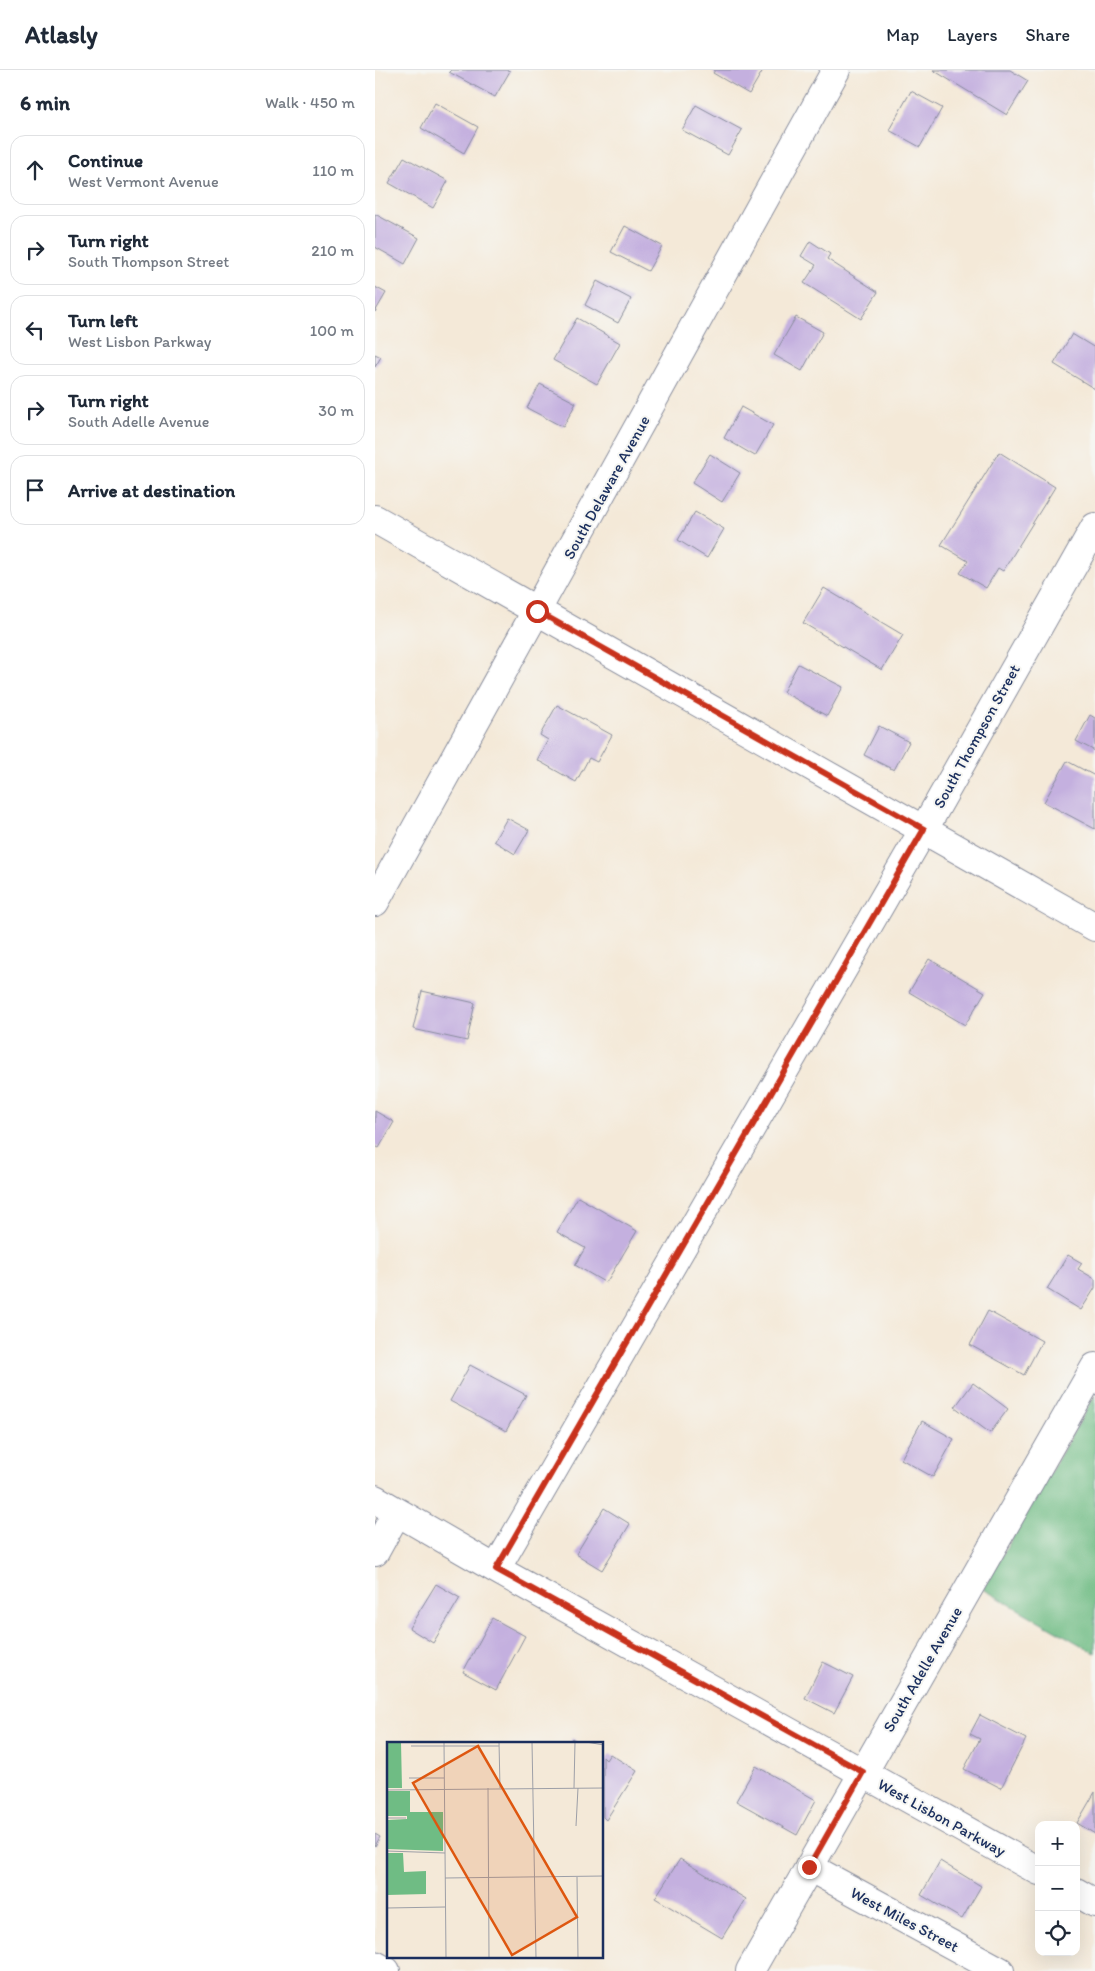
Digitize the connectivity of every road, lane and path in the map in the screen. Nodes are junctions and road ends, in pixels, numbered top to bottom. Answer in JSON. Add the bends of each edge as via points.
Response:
{"nodes":[{"id":1,"x":835,"y":70,"type":"edge"},
{"id":2,"x":375,"y":519,"type":"edge"},
{"id":3,"x":1095,"y":527,"type":"edge"},
{"id":4,"x":537,"y":611,"type":"junction"},
{"id":5,"x":924,"y":829,"type":"junction"},
{"id":6,"x":375,"y":902,"type":"edge"},
{"id":7,"x":1095,"y":926,"type":"edge"},
{"id":8,"x":1095,"y":1367,"type":"edge"},
{"id":9,"x":386,"y":1505,"type":"edge"},
{"id":10,"x":375,"y":1552,"type":"edge"},
{"id":11,"x":496,"y":1569,"type":"junction"},
{"id":12,"x":863,"y":1772,"type":"junction"},
{"id":13,"x":809,"y":1867,"type":"junction"},
{"id":14,"x":1035,"y":1869,"type":"edge"},
{"id":15,"x":1080,"y":1894,"type":"edge"},
{"id":16,"x":1095,"y":1903,"type":"edge"},
{"id":17,"x":375,"y":1965,"type":"edge"},
{"id":18,"x":386,"y":1971,"type":"edge"},
{"id":19,"x":750,"y":1971,"type":"edge"},
{"id":20,"x":1000,"y":1971,"type":"edge"}],
"edges":[{"from":1,"to":4,"type":"street","name":"South Delaware Avenue"},
{"from":2,"to":4,"type":"street"},
{"from":3,"to":5,"type":"street","name":"South Thompson Street"},
{"from":4,"to":5,"type":"street"},
{"from":4,"to":6,"type":"street","name":"South Delaware Avenue"},
{"from":5,"to":7,"type":"street"},
{"from":5,"to":11,"type":"street","name":"South Thompson Street"},
{"from":8,"to":12,"type":"street","name":"South Adelle Avenue"},
{"from":9,"to":10,"type":"street"},
{"from":9,"to":11,"type":"street","name":"West Lisbon Parkway"},
{"from":11,"to":12,"type":"street","name":"West Lisbon Parkway"},
{"from":12,"to":13,"type":"street","name":"South Adelle Avenue"},
{"from":12,"to":14,"type":"street","name":"West Lisbon Parkway"},
{"from":13,"to":19,"type":"street","name":"South Adelle Avenue"},
{"from":13,"to":20,"type":"street","name":"West Miles Street"},
{"from":15,"to":16,"type":"street"},
{"from":17,"to":18,"type":"street"}]}
